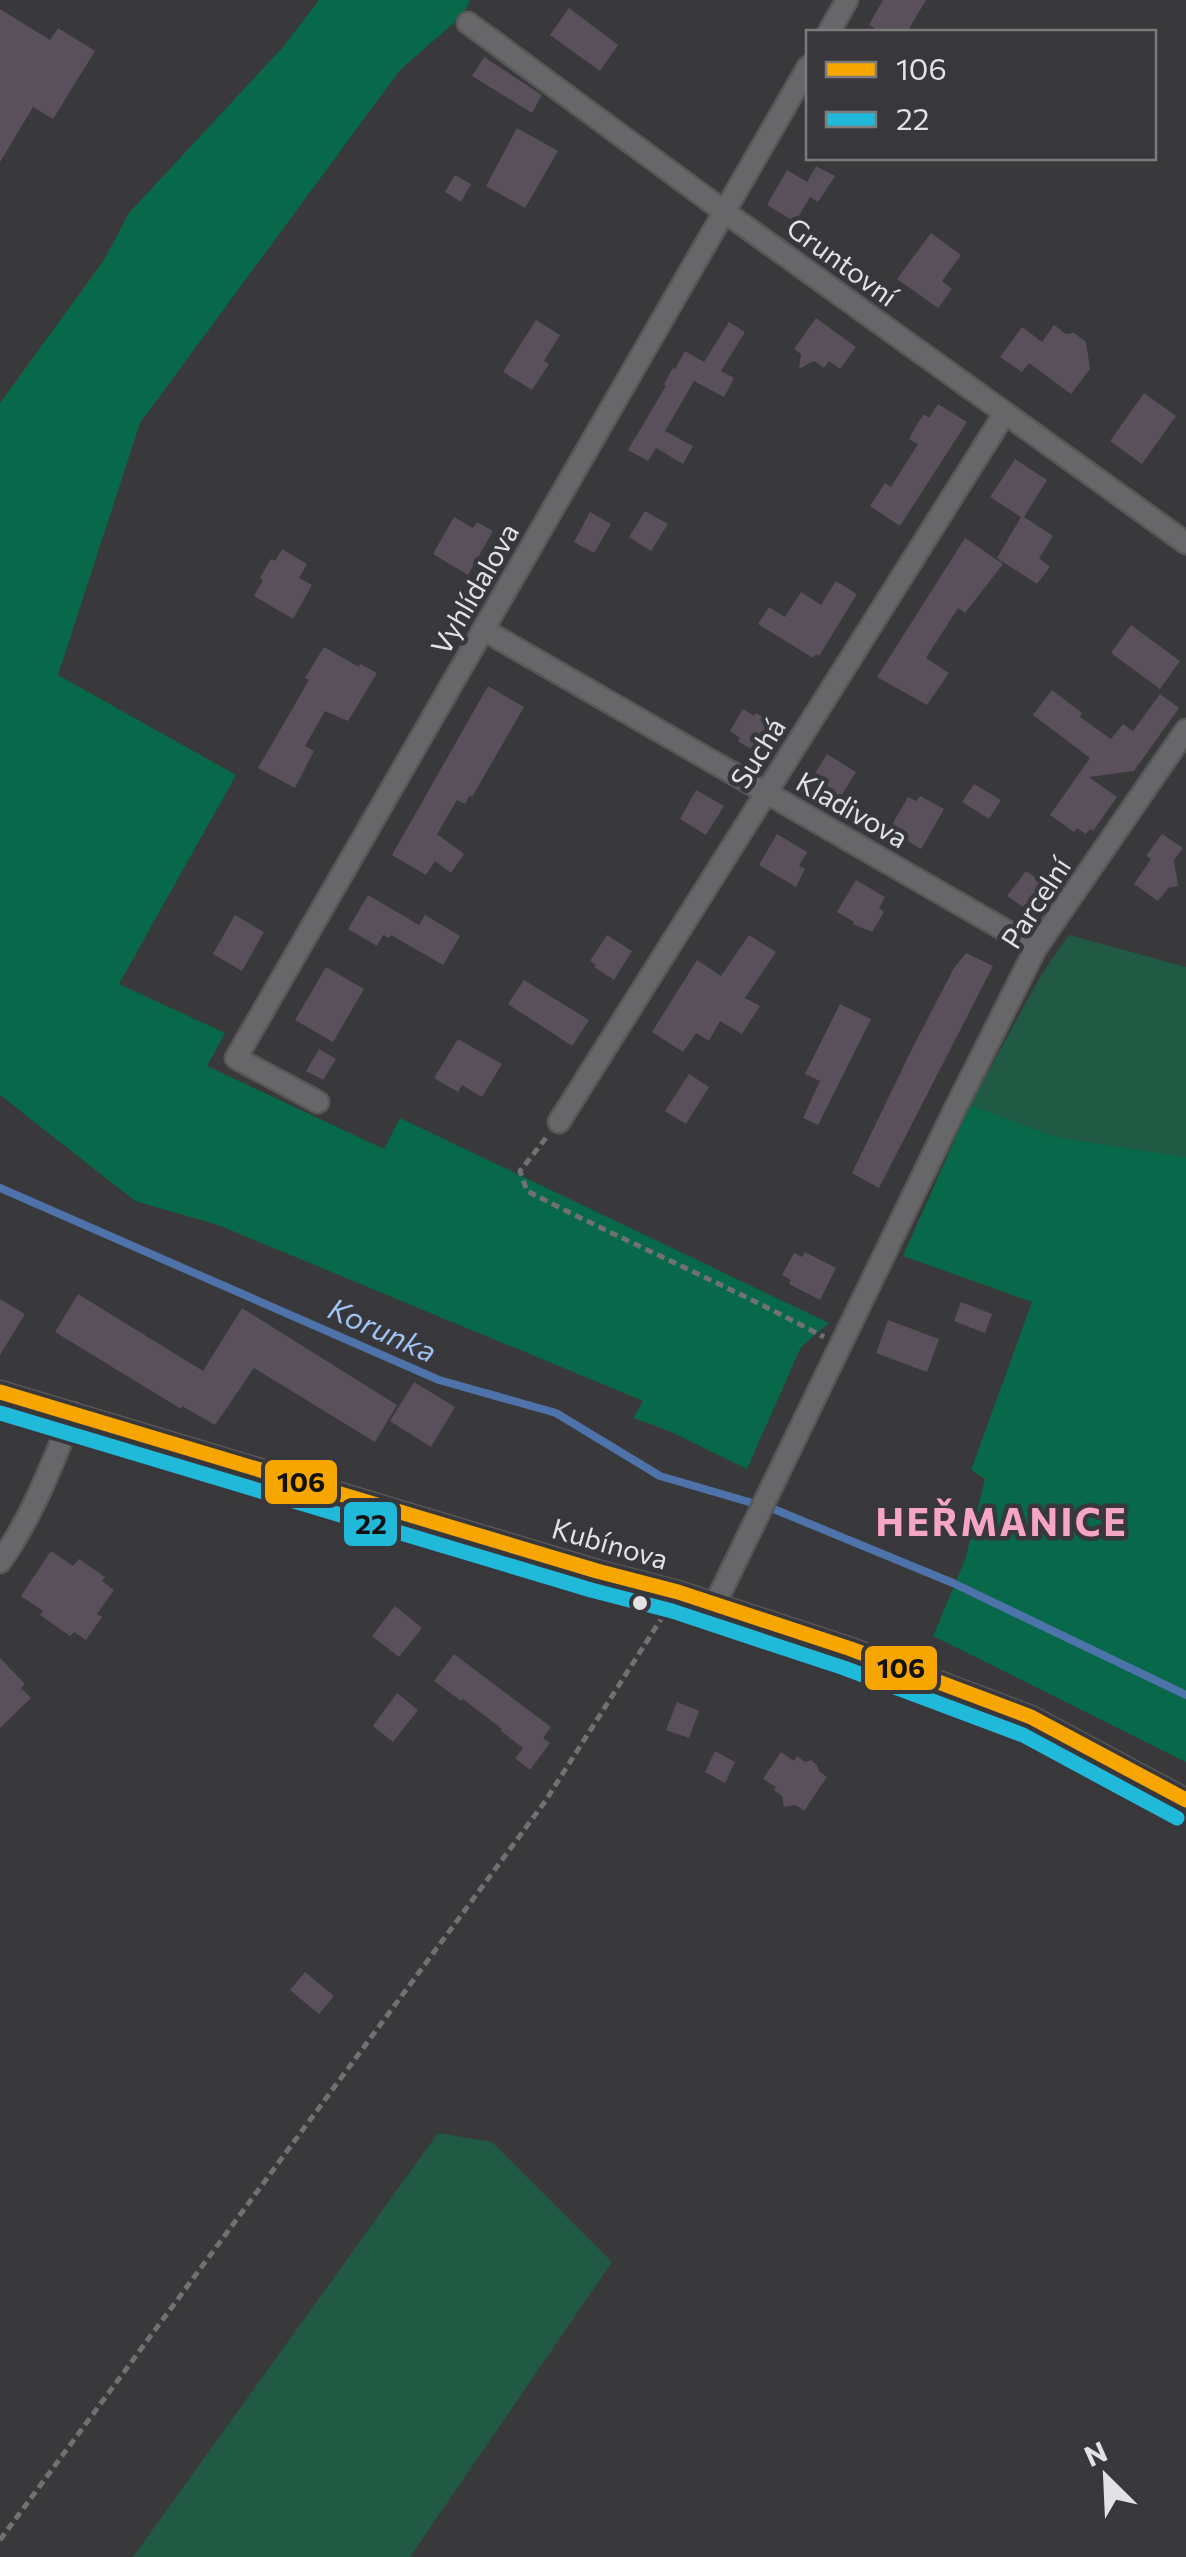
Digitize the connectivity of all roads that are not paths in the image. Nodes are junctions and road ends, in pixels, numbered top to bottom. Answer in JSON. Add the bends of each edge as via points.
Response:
{"nodes":[{"id":1,"x":847,"y":0,"type":"edge"},
{"id":2,"x":468,"y":24,"type":"dead end"},
{"id":3,"x":829,"y":30,"type":"edge"},
{"id":4,"x":806,"y":70,"type":"edge"},
{"id":5,"x":725,"y":212,"type":"junction"},
{"id":6,"x":1005,"y":413,"type":"junction"},
{"id":7,"x":1186,"y":543,"type":"edge"},
{"id":8,"x":484,"y":630,"type":"junction"},
{"id":9,"x":1186,"y":730,"type":"edge"},
{"id":10,"x":766,"y":792,"type":"junction"},
{"id":11,"x":1036,"y":948,"type":"junction"},
{"id":12,"x":318,"y":1102,"type":"dead end"},
{"id":13,"x":558,"y":1122,"type":"road end"},
{"id":14,"x":0,"y":1392,"type":"edge"},
{"id":15,"x":72,"y":1413,"type":"junction"},
{"id":16,"x":0,"y":1562,"type":"edge"},
{"id":17,"x":716,"y":1604,"type":"junction"},
{"id":18,"x":1186,"y":1800,"type":"edge"}],
"edges":[{"from":1,"to":3,"type":"street"},
{"from":2,"to":5,"type":"street","name":"Gruntovní"},
{"from":4,"to":5,"type":"street","name":"Vyhlídalova"},
{"from":5,"to":6,"type":"street","name":"Gruntovní"},
{"from":5,"to":8,"type":"street","name":"Vyhlídalova"},
{"from":6,"to":7,"type":"street","name":"Gruntovní"},
{"from":6,"to":10,"type":"street","name":"Suchá"},
{"from":8,"to":10,"type":"street","name":"Kladivova"},
{"from":8,"to":12,"type":"street","name":"Vyhlídalova","via":[[236,1058]]},
{"from":9,"to":11,"type":"street","name":"Parcelní"},
{"from":10,"to":11,"type":"street","name":"Kladivova"},
{"from":10,"to":13,"type":"street","name":"Suchá"},
{"from":11,"to":17,"type":"street","name":"Parcelní"},
{"from":14,"to":15,"type":"street","name":"Kubínova"},
{"from":15,"to":16,"type":"street","via":[[39,1494]]},
{"from":15,"to":17,"type":"street","name":"Kubínova"},
{"from":17,"to":18,"type":"street","name":"Kubínova","via":[[1031,1716]]}]}
